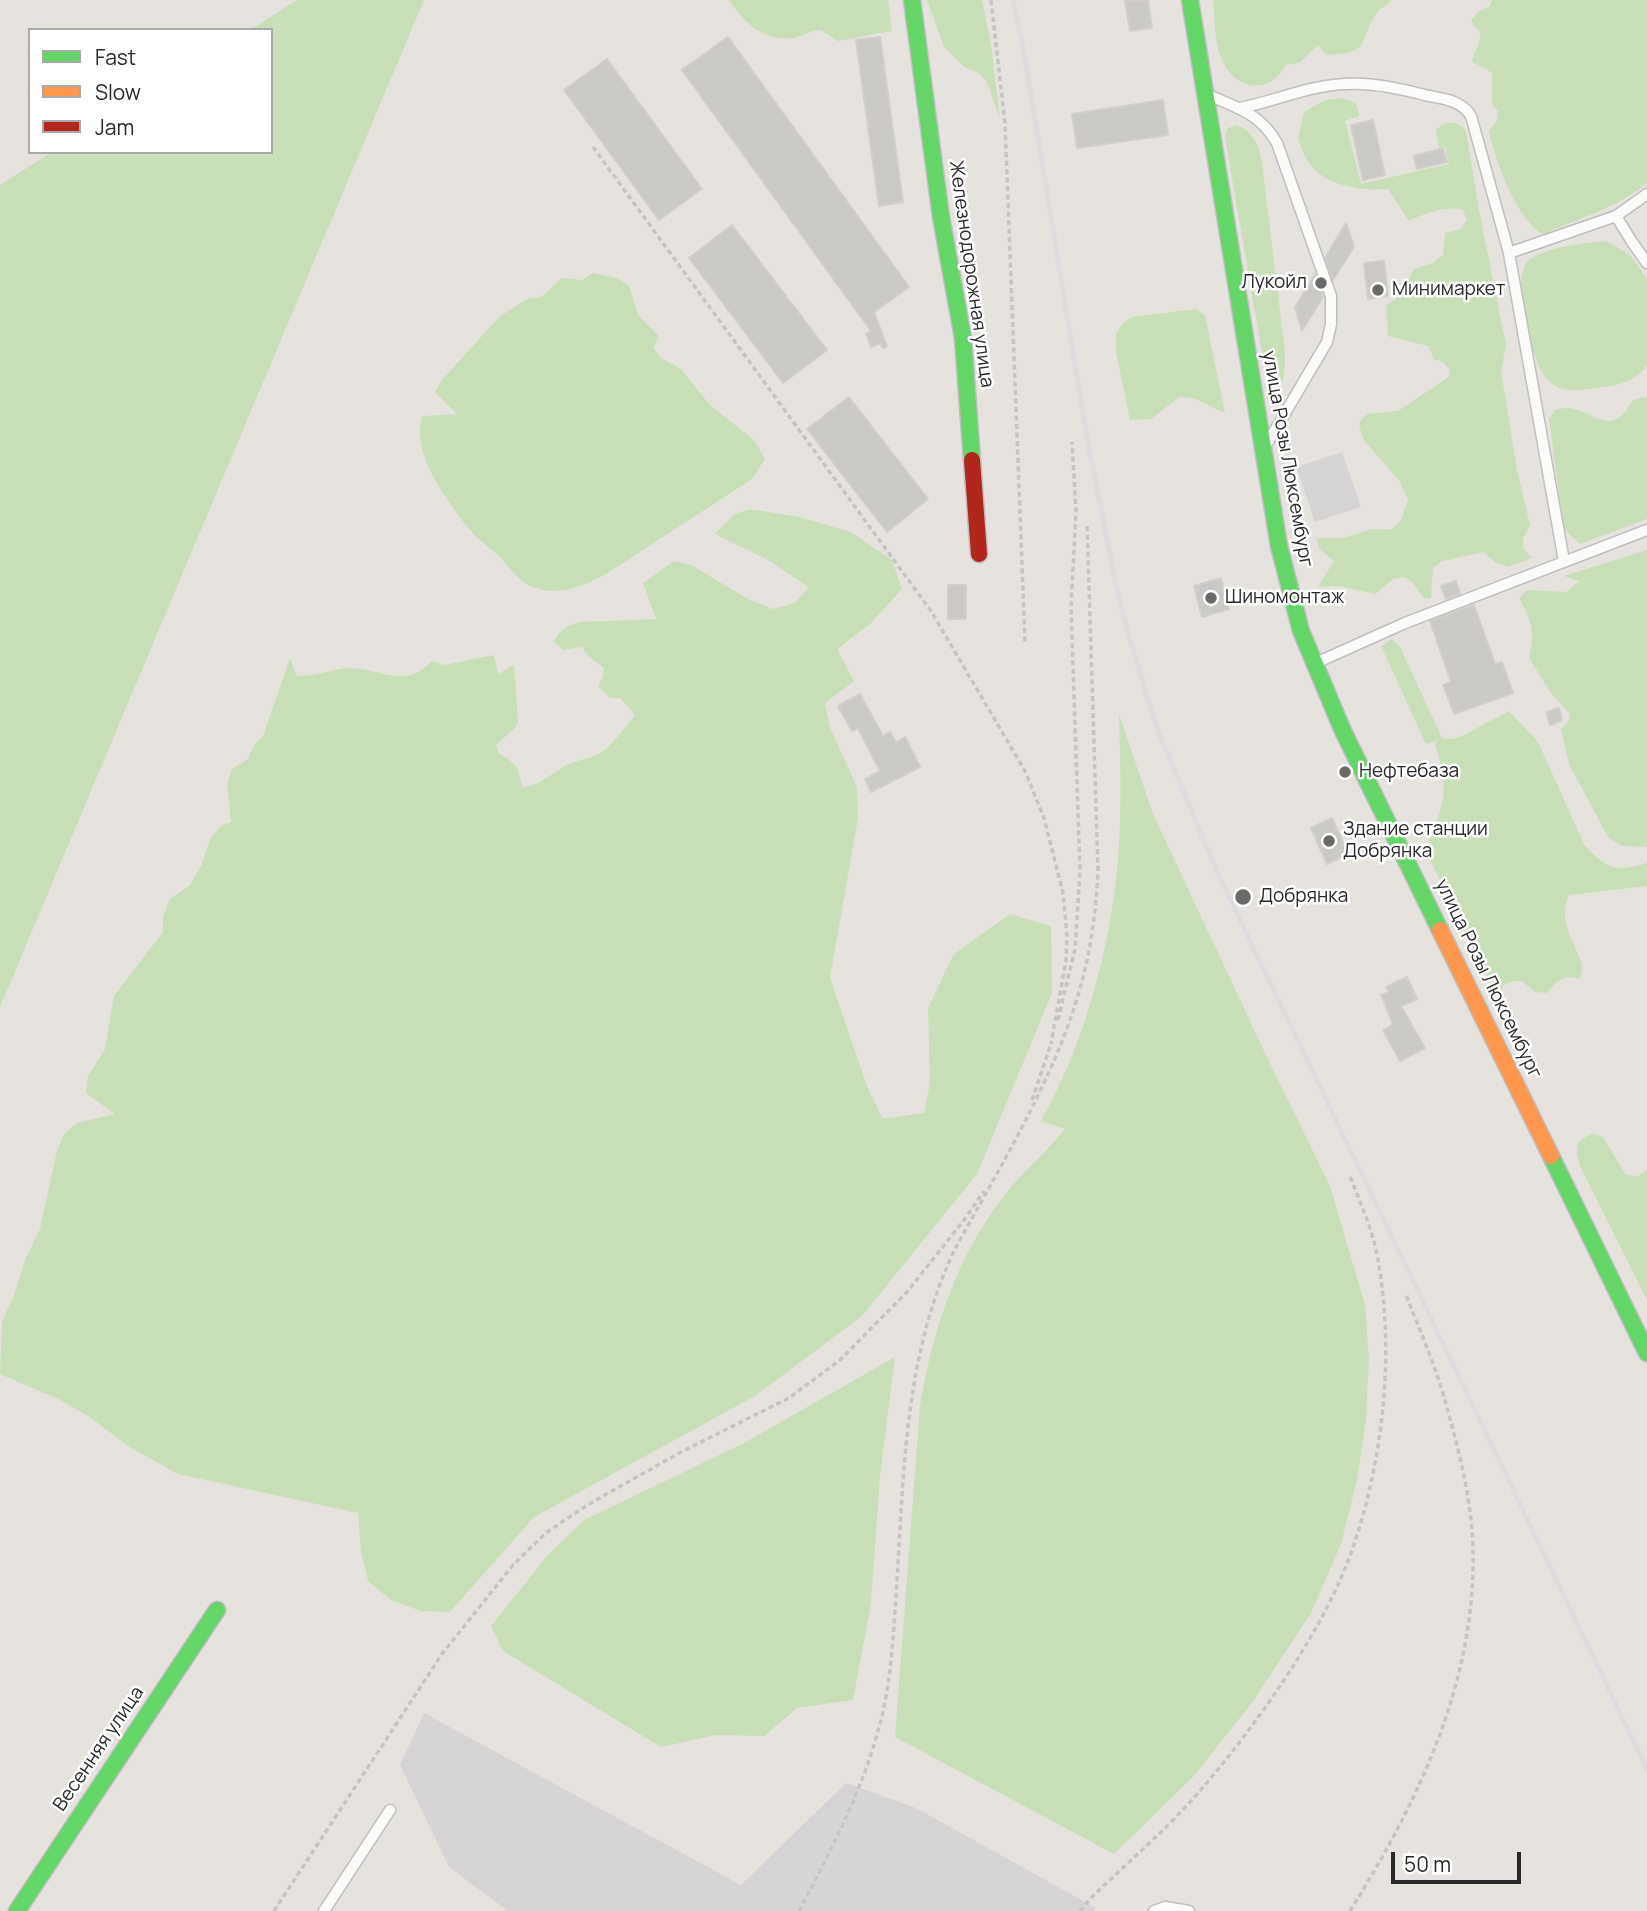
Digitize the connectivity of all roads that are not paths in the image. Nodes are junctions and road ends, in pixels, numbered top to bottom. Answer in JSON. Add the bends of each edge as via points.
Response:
{"nodes":[{"id":1,"x":912,"y":0,"type":"edge"},
{"id":2,"x":1191,"y":0,"type":"edge"},
{"id":3,"x":1205,"y":93,"type":"junction"},
{"id":4,"x":1240,"y":108,"type":"junction"},
{"id":5,"x":1647,"y":194,"type":"edge"},
{"id":6,"x":1616,"y":216,"type":"junction"},
{"id":7,"x":1508,"y":253,"type":"junction"},
{"id":8,"x":1647,"y":262,"type":"edge"},
{"id":9,"x":1264,"y":448,"type":"junction"},
{"id":10,"x":1647,"y":530,"type":"edge"},
{"id":11,"x":979,"y":554,"type":"dead end"},
{"id":12,"x":1564,"y":561,"type":"junction"},
{"id":13,"x":1315,"y":664,"type":"junction"},
{"id":14,"x":1647,"y":1353,"type":"edge"},
{"id":15,"x":217,"y":1609,"type":"dead end"},
{"id":16,"x":390,"y":1810,"type":"dead end"},
{"id":17,"x":17,"y":1911,"type":"edge"},
{"id":18,"x":324,"y":1911,"type":"edge"},
{"id":19,"x":1154,"y":1911,"type":"edge"},
{"id":20,"x":1189,"y":1911,"type":"edge"}],
"edges":[{"from":1,"to":11,"type":"street","name":"Железнодорожная улица","via":[[941,217],[963,338]]},
{"from":2,"to":3,"type":"street","name":"улица Розы Люксембург"},
{"from":3,"to":4,"type":"lane"},
{"from":3,"to":9,"type":"street","name":"улица Розы Люксембург"},
{"from":4,"to":7,"type":"lane","via":[[1344,84],[1396,88],[1466,108]]},
{"from":4,"to":9,"type":"lane","via":[[1267,125],[1277,143],[1332,310],[1326,342]]},
{"from":5,"to":6,"type":"lane"},
{"from":6,"to":7,"type":"lane"},
{"from":6,"to":8,"type":"lane"},
{"from":7,"to":12,"type":"lane"},
{"from":9,"to":13,"type":"street","name":"улица Розы Люксембург","via":[[1285,575]]},
{"from":10,"to":12,"type":"lane"},
{"from":12,"to":13,"type":"lane"},
{"from":13,"to":14,"type":"street","name":"улица Розы Люксембург","via":[[1343,731]]},
{"from":15,"to":17,"type":"street","name":"Весенняя улица"},
{"from":16,"to":18,"type":"lane"},
{"from":19,"to":20,"type":"lane"}]}
